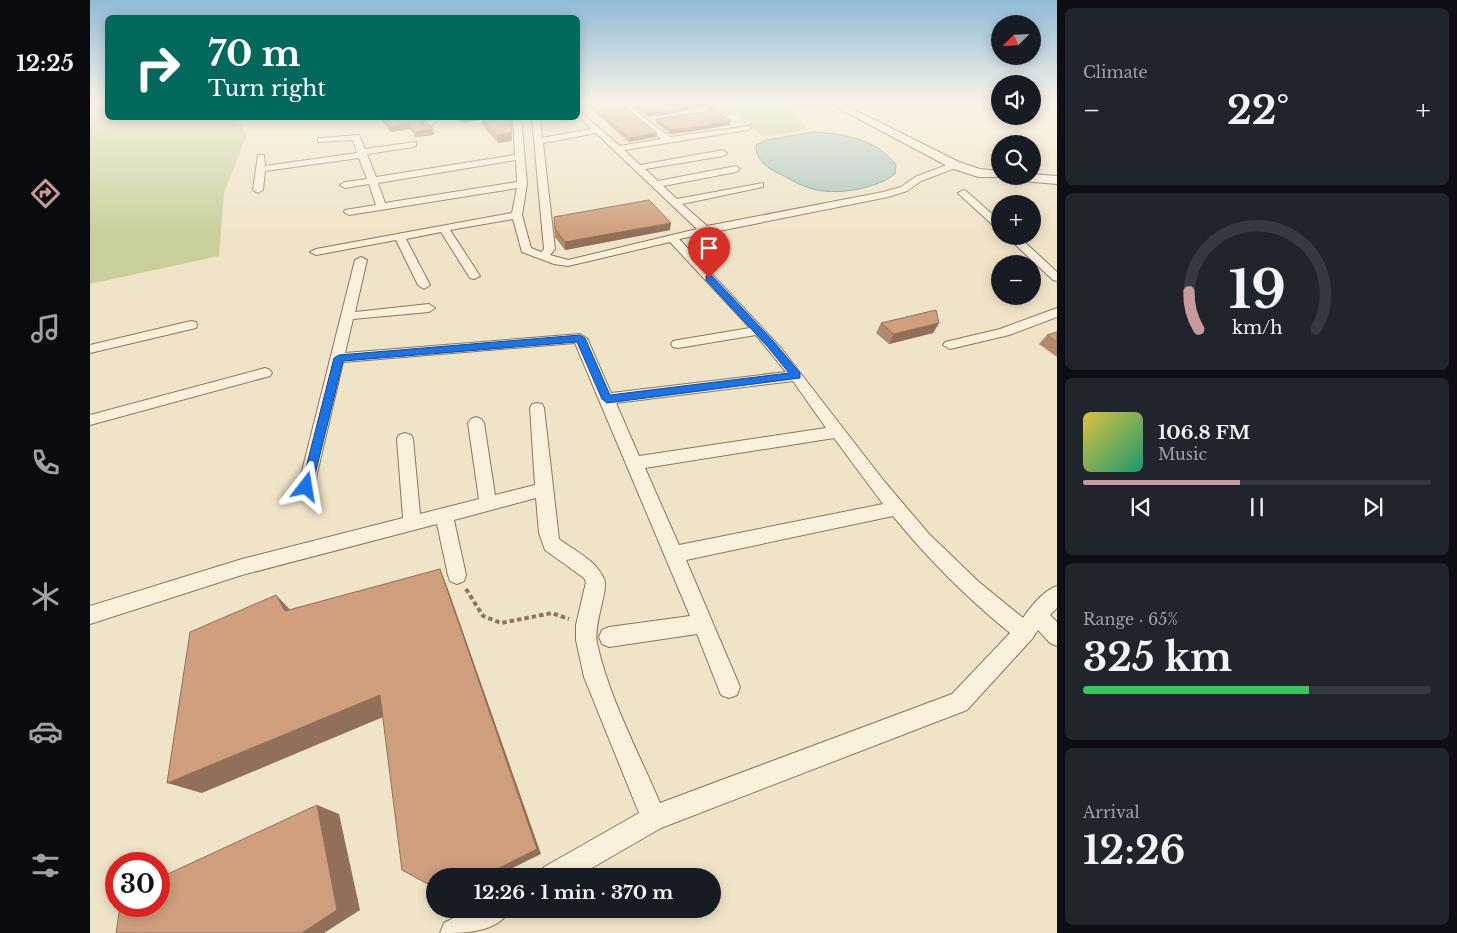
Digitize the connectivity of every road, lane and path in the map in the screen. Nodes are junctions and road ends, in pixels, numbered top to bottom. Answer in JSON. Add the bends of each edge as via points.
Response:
{"nodes":[{"id":1,"x":359,"y":147,"type":"edge"},
{"id":2,"x":400,"y":147,"type":"edge"},
{"id":3,"x":524,"y":147,"type":"edge"},
{"id":4,"x":535,"y":147,"type":"edge"},
{"id":5,"x":615,"y":147,"type":"edge"},
{"id":6,"x":632,"y":147,"type":"edge"},
{"id":7,"x":920,"y":147,"type":"edge"},
{"id":8,"x":618,"y":149,"type":"junction"},
{"id":9,"x":723,"y":153,"type":"dead end"},
{"id":10,"x":362,"y":154,"type":"junction"},
{"id":11,"x":260,"y":157,"type":"dead end"},
{"id":12,"x":528,"y":160,"type":"junction"},
{"id":13,"x":955,"y":165,"type":"junction"},
{"id":14,"x":638,"y":168,"type":"junction"},
{"id":15,"x":261,"y":169,"type":"junction"},
{"id":16,"x":736,"y":169,"type":"dead end"},
{"id":17,"x":991,"y":174,"type":"edge"},
{"id":18,"x":1041,"y":179,"type":"edge"},
{"id":19,"x":1057,"y":180,"type":"edge"},
{"id":20,"x":371,"y":181,"type":"junction"},
{"id":21,"x":522,"y":184,"type":"junction"},
{"id":22,"x":657,"y":184,"type":"junction"},
{"id":23,"x":345,"y":185,"type":"dead end"},
{"id":24,"x":760,"y":185,"type":"dead end"},
{"id":25,"x":258,"y":190,"type":"dead end"},
{"id":26,"x":963,"y":193,"type":"dead end"},
{"id":27,"x":676,"y":202,"type":"junction"},
{"id":28,"x":382,"y":207,"type":"junction"},
{"id":29,"x":350,"y":212,"type":"dead end"},
{"id":30,"x":517,"y":215,"type":"junction"},
{"id":31,"x":991,"y":218,"type":"edge"},
{"id":32,"x":445,"y":230,"type":"junction"},
{"id":33,"x":705,"y":230,"type":"junction"},
{"id":34,"x":400,"y":238,"type":"junction"},
{"id":35,"x":672,"y":238,"type":"junction"},
{"id":36,"x":1021,"y":245,"type":"edge"},
{"id":37,"x":316,"y":252,"type":"dead end"},
{"id":38,"x":543,"y":257,"type":"junction"},
{"id":39,"x":361,"y":260,"type":"dead end"},
{"id":40,"x":474,"y":276,"type":"dead end"},
{"id":41,"x":1057,"y":278,"type":"edge"},
{"id":42,"x":424,"y":284,"type":"dead end"},
{"id":43,"x":429,"y":308,"type":"dead end"},
{"id":44,"x":1057,"y":312,"type":"edge"},
{"id":45,"x":348,"y":316,"type":"junction"},
{"id":46,"x":191,"y":326,"type":"dead end"},
{"id":47,"x":758,"y":331,"type":"junction"},
{"id":48,"x":678,"y":344,"type":"dead end"},
{"id":49,"x":950,"y":345,"type":"dead end"},
{"id":50,"x":90,"y":349,"type":"edge"},
{"id":51,"x":339,"y":358,"type":"junction"},
{"id":52,"x":265,"y":373,"type":"dead end"},
{"id":53,"x":796,"y":376,"type":"junction"},
{"id":54,"x":607,"y":399,"type":"junction"},
{"id":55,"x":537,"y":408,"type":"dead end"},
{"id":56,"x":90,"y":420,"type":"edge"},
{"id":57,"x":476,"y":423,"type":"dead end"},
{"id":58,"x":837,"y":432,"type":"junction"},
{"id":59,"x":405,"y":439,"type":"dead end"},
{"id":60,"x":635,"y":462,"type":"junction"},
{"id":61,"x":306,"y":487,"type":"dead end"},
{"id":62,"x":544,"y":489,"type":"junction"},
{"id":63,"x":488,"y":504,"type":"junction"},
{"id":64,"x":896,"y":508,"type":"junction"},
{"id":65,"x":444,"y":515,"type":"junction"},
{"id":66,"x":412,"y":524,"type":"junction"},
{"id":67,"x":674,"y":554,"type":"junction"},
{"id":68,"x":457,"y":575,"type":"joint"},
{"id":69,"x":1057,"y":595,"type":"edge"},
{"id":70,"x":90,"y":615,"type":"edge"},
{"id":71,"x":703,"y":624,"type":"junction"},
{"id":72,"x":1031,"y":624,"type":"junction"},
{"id":73,"x":586,"y":625,"type":"junction"},
{"id":74,"x":1057,"y":636,"type":"edge"},
{"id":75,"x":609,"y":637,"type":"dead end"},
{"id":76,"x":729,"y":687,"type":"dead end"},
{"id":77,"x":654,"y":818,"type":"junction"},
{"id":78,"x":567,"y":868,"type":"edge"},
{"id":79,"x":480,"y":918,"type":"edge"},
{"id":80,"x":454,"y":933,"type":"edge"}],
"edges":[{"from":1,"to":10,"type":"street"},
{"from":2,"to":10,"type":"street"},
{"from":3,"to":12,"type":"street"},
{"from":4,"to":12,"type":"street"},
{"from":5,"to":8,"type":"street"},
{"from":6,"to":8,"type":"street"},
{"from":7,"to":13,"type":"street"},
{"from":8,"to":14,"type":"street"},
{"from":9,"to":14,"type":"street"},
{"from":10,"to":15,"type":"street"},
{"from":10,"to":20,"type":"street"},
{"from":11,"to":15,"type":"street"},
{"from":12,"to":20,"type":"street"},
{"from":12,"to":21,"type":"street"},
{"from":12,"to":38,"type":"street","via":[[550,249]]},
{"from":13,"to":17,"type":"street"},
{"from":13,"to":33,"type":"street","via":[[918,179],[904,189],[885,194]]},
{"from":14,"to":22,"type":"street"},
{"from":15,"to":25,"type":"street"},
{"from":16,"to":22,"type":"street"},
{"from":18,"to":19,"type":"street"},
{"from":20,"to":23,"type":"street"},
{"from":20,"to":28,"type":"street"},
{"from":21,"to":28,"type":"street"},
{"from":21,"to":30,"type":"street"},
{"from":22,"to":27,"type":"street"},
{"from":24,"to":27,"type":"street"},
{"from":26,"to":31,"type":"street"},
{"from":27,"to":33,"type":"street"},
{"from":28,"to":29,"type":"street"},
{"from":30,"to":32,"type":"street"},
{"from":30,"to":38,"type":"street","via":[[526,250]]},
{"from":32,"to":34,"type":"street"},
{"from":32,"to":40,"type":"street"},
{"from":33,"to":35,"type":"street"},
{"from":34,"to":37,"type":"street"},
{"from":34,"to":42,"type":"street"},
{"from":35,"to":38,"type":"street","via":[[568,263]]},
{"from":35,"to":47,"type":"street"},
{"from":36,"to":41,"type":"street"},
{"from":39,"to":45,"type":"street"},
{"from":43,"to":45,"type":"street"},
{"from":44,"to":49,"type":"street","via":[[987,338]]},
{"from":45,"to":51,"type":"street"},
{"from":46,"to":50,"type":"street"},
{"from":47,"to":48,"type":"street"},
{"from":47,"to":53,"type":"street"},
{"from":51,"to":54,"type":"street","via":[[580,338]]},
{"from":51,"to":61,"type":"street"},
{"from":52,"to":56,"type":"street"},
{"from":53,"to":54,"type":"street"},
{"from":53,"to":58,"type":"street"},
{"from":54,"to":60,"type":"street"},
{"from":55,"to":62,"type":"street"},
{"from":57,"to":63,"type":"street"},
{"from":58,"to":60,"type":"street"},
{"from":58,"to":64,"type":"street"},
{"from":59,"to":66,"type":"street"},
{"from":60,"to":67,"type":"street"},
{"from":62,"to":63,"type":"street"},
{"from":62,"to":73,"type":"street","via":[[551,544],[591,572],[596,582]]},
{"from":63,"to":65,"type":"street"},
{"from":64,"to":67,"type":"street"},
{"from":64,"to":72,"type":"street","via":[[959,577],[996,611]]},
{"from":65,"to":66,"type":"street"},
{"from":65,"to":68,"type":"street"},
{"from":66,"to":70,"type":"street","via":[[242,567]]},
{"from":67,"to":71,"type":"street"},
{"from":68,"to":73,"type":"path","via":[[483,616],[501,623],[552,613]]},
{"from":69,"to":72,"type":"street"},
{"from":71,"to":75,"type":"street"},
{"from":71,"to":76,"type":"street"},
{"from":72,"to":74,"type":"street"},
{"from":72,"to":77,"type":"street","via":[[959,702]]},
{"from":73,"to":77,"type":"street","via":[[586,640],[595,677]]},
{"from":77,"to":78,"type":"street"},
{"from":79,"to":80,"type":"street"}]}
